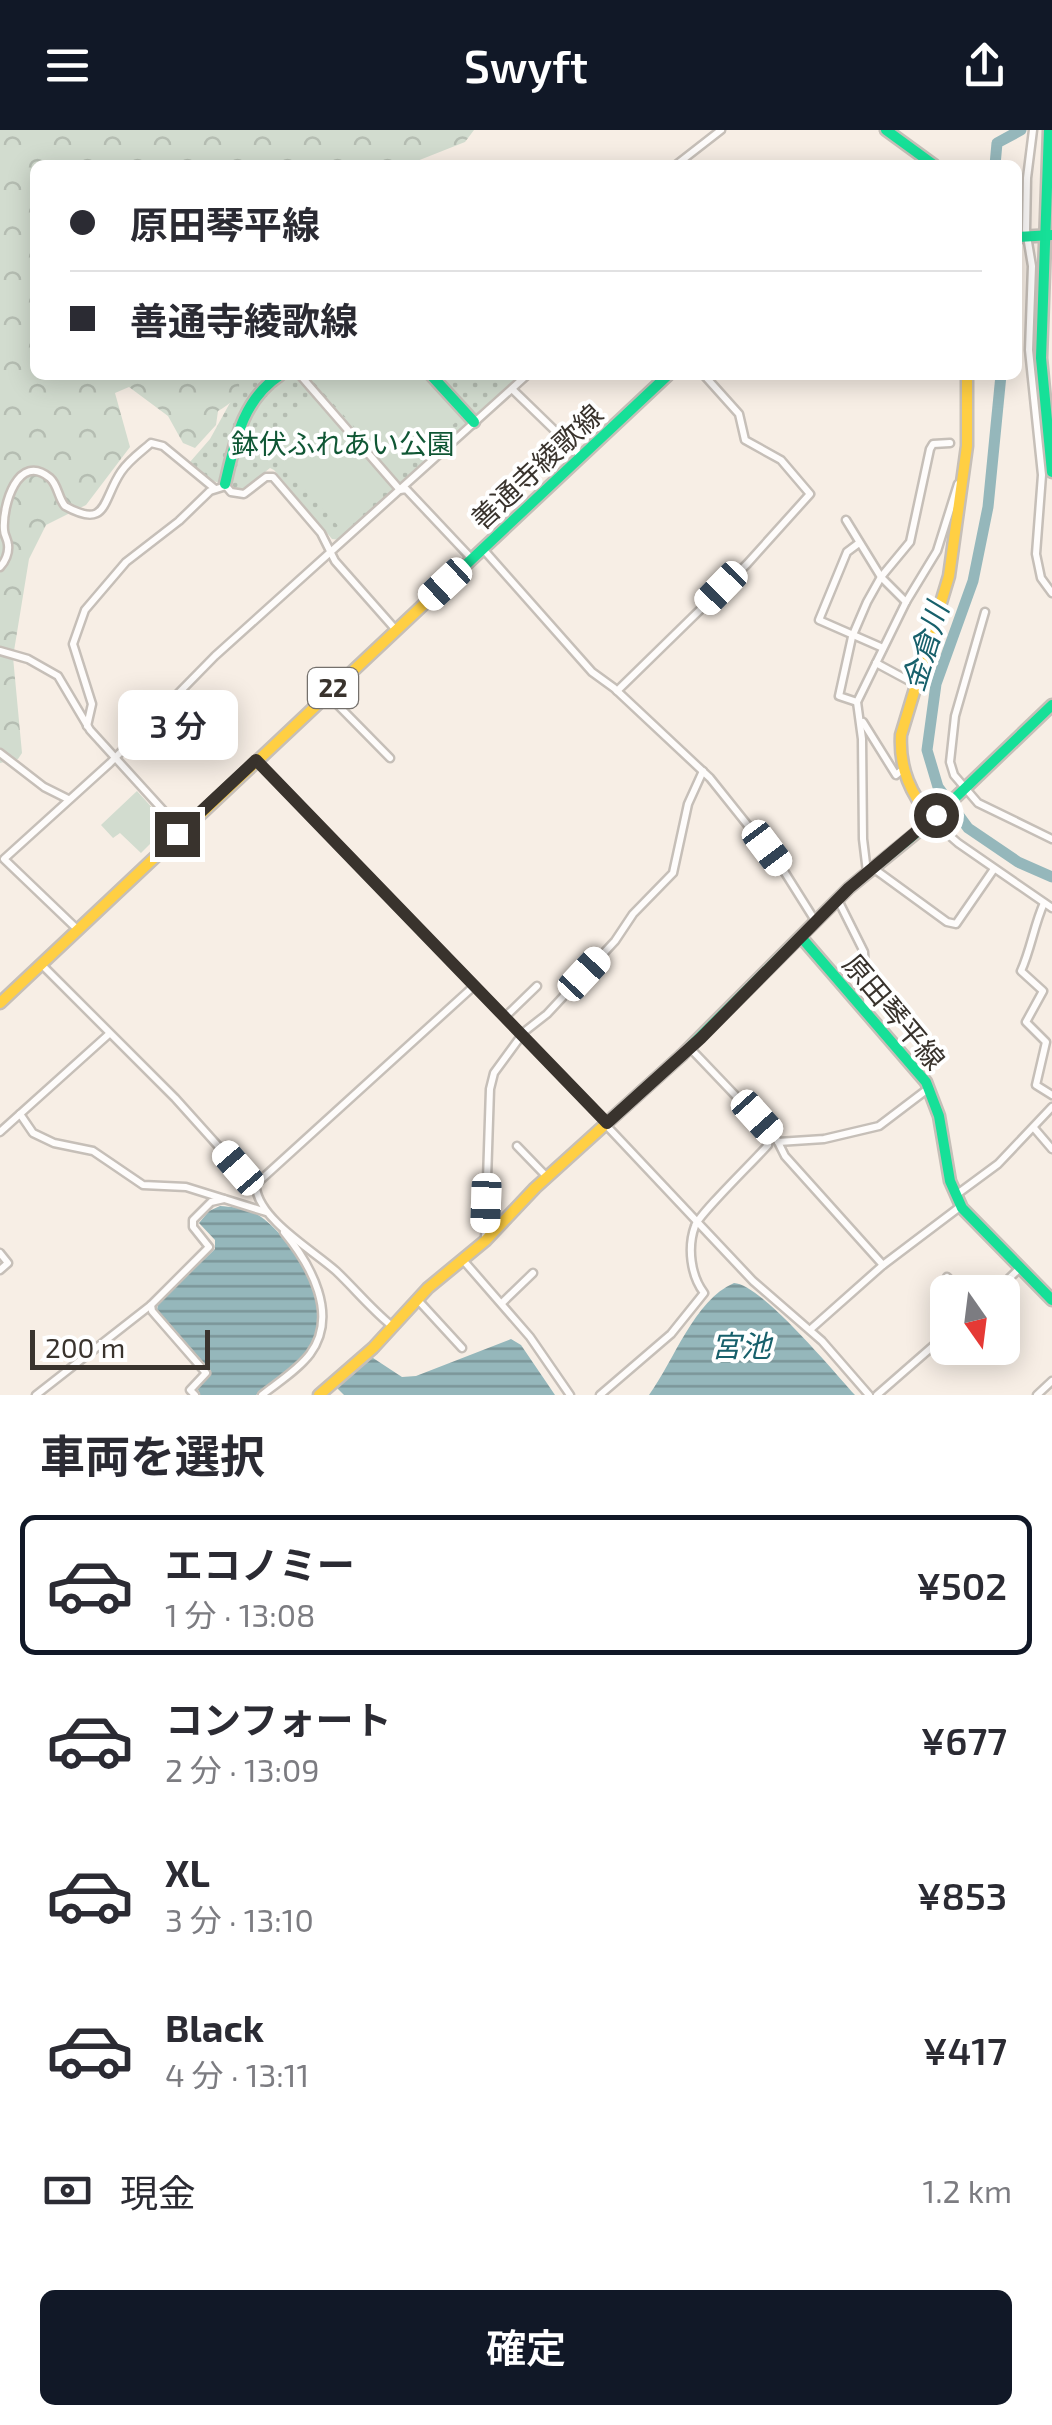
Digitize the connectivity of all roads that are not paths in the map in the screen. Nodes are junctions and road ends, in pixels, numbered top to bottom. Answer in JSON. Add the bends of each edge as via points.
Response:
{"nodes":[{"id":1,"x":721,"y":130,"type":"edge"},
{"id":2,"x":886,"y":130,"type":"edge"},
{"id":3,"x":1032,"y":130,"type":"edge"},
{"id":4,"x":1049,"y":130,"type":"edge"},
{"id":5,"x":682,"y":160,"type":"edge"},
{"id":6,"x":927,"y":160,"type":"edge"},
{"id":7,"x":1048,"y":235,"type":"edge"},
{"id":8,"x":1022,"y":237,"type":"edge"},
{"id":9,"x":272,"y":380,"type":"edge"},
{"id":10,"x":304,"y":380,"type":"edge"},
{"id":11,"x":436,"y":380,"type":"edge"},
{"id":12,"x":522,"y":380,"type":"edge"},
{"id":13,"x":663,"y":380,"type":"edge"},
{"id":14,"x":708,"y":380,"type":"edge"},
{"id":15,"x":967,"y":380,"type":"edge"},
{"id":16,"x":512,"y":389,"type":"junction"},
{"id":17,"x":474,"y":422,"type":"junction"},
{"id":18,"x":950,"y":443,"type":"dead end"},
{"id":19,"x":581,"y":456,"type":"junction"},
{"id":20,"x":965,"y":464,"type":"junction"},
{"id":21,"x":1049,"y":471,"type":"edge"},
{"id":22,"x":222,"y":486,"type":"junction"},
{"id":23,"x":400,"y":490,"type":"junction"},
{"id":24,"x":846,"y":520,"type":"dead end"},
{"id":25,"x":859,"y":543,"type":"junction"},
{"id":26,"x":483,"y":550,"type":"junction"},
{"id":27,"x":330,"y":554,"type":"junction"},
{"id":28,"x":472,"y":559,"type":"junction"},
{"id":29,"x":0,"y":567,"type":"edge"},
{"id":30,"x":882,"y":577,"type":"junction"},
{"id":31,"x":1052,"y":593,"type":"edge"},
{"id":32,"x":906,"y":602,"type":"junction"},
{"id":33,"x":985,"y":612,"type":"dead end"},
{"id":34,"x":396,"y":630,"type":"junction"},
{"id":35,"x":854,"y":634,"type":"junction"},
{"id":36,"x":883,"y":648,"type":"junction"},
{"id":37,"x":0,"y":651,"type":"edge"},
{"id":38,"x":876,"y":663,"type":"junction"},
{"id":39,"x":916,"y":684,"type":"junction"},
{"id":40,"x":617,"y":691,"type":"junction"},
{"id":41,"x":327,"y":694,"type":"junction"},
{"id":42,"x":857,"y":702,"type":"junction"},
{"id":43,"x":1052,"y":706,"type":"edge"},
{"id":44,"x":860,"y":717,"type":"junction"},
{"id":45,"x":87,"y":726,"type":"junction"},
{"id":46,"x":0,"y":753,"type":"edge"},
{"id":47,"x":112,"y":756,"type":"junction"},
{"id":48,"x":390,"y":758,"type":"dead end"},
{"id":49,"x":256,"y":760,"type":"junction"},
{"id":50,"x":902,"y":770,"type":"junction"},
{"id":51,"x":703,"y":771,"type":"junction"},
{"id":52,"x":963,"y":790,"type":"junction"},
{"id":53,"x":69,"y":800,"type":"junction"},
{"id":54,"x":934,"y":818,"type":"junction"},
{"id":55,"x":181,"y":830,"type":"junction"},
{"id":56,"x":1052,"y":840,"type":"edge"},
{"id":57,"x":994,"y":869,"type":"junction"},
{"id":58,"x":870,"y":870,"type":"junction"},
{"id":59,"x":838,"y":900,"type":"junction"},
{"id":60,"x":1048,"y":906,"type":"edge"},
{"id":61,"x":816,"y":922,"type":"junction"},
{"id":62,"x":77,"y":929,"type":"junction"},
{"id":63,"x":801,"y":937,"type":"junction"},
{"id":64,"x":41,"y":964,"type":"junction"},
{"id":65,"x":474,"y":986,"type":"junction"},
{"id":66,"x":537,"y":986,"type":"dead end"},
{"id":67,"x":0,"y":1003,"type":"edge"},
{"id":68,"x":868,"y":1013,"type":"junction"},
{"id":69,"x":505,"y":1018,"type":"junction"},
{"id":70,"x":109,"y":1034,"type":"junction"},
{"id":71,"x":523,"y":1036,"type":"junction"},
{"id":72,"x":690,"y":1048,"type":"junction"},
{"id":73,"x":929,"y":1088,"type":"junction"},
{"id":74,"x":1052,"y":1095,"type":"edge"},
{"id":75,"x":1052,"y":1107,"type":"edge"},
{"id":76,"x":20,"y":1114,"type":"junction"},
{"id":77,"x":606,"y":1124,"type":"junction"},
{"id":78,"x":1034,"y":1128,"type":"junction"},
{"id":79,"x":0,"y":1132,"type":"edge"},
{"id":80,"x":778,"y":1142,"type":"junction"},
{"id":81,"x":768,"y":1145,"type":"dead end"},
{"id":82,"x":518,"y":1146,"type":"dead end"},
{"id":83,"x":1052,"y":1149,"type":"edge"},
{"id":84,"x":546,"y":1177,"type":"junction"},
{"id":85,"x":254,"y":1186,"type":"junction"},
{"id":86,"x":225,"y":1199,"type":"junction"},
{"id":87,"x":958,"y":1200,"type":"junction"},
{"id":88,"x":698,"y":1222,"type":"junction"},
{"id":89,"x":484,"y":1242,"type":"junction"},
{"id":90,"x":0,"y":1253,"type":"edge"},
{"id":91,"x":463,"y":1260,"type":"junction"},
{"id":92,"x":883,"y":1265,"type":"junction"},
{"id":93,"x":1020,"y":1268,"type":"junction"},
{"id":94,"x":0,"y":1270,"type":"edge"},
{"id":95,"x":533,"y":1273,"type":"dead end"},
{"id":96,"x":1013,"y":1275,"type":"edge"},
{"id":97,"x":417,"y":1299,"type":"junction"},
{"id":98,"x":1052,"y":1300,"type":"edge"},
{"id":99,"x":502,"y":1304,"type":"junction"},
{"id":100,"x":151,"y":1305,"type":"junction"},
{"id":101,"x":392,"y":1326,"type":"junction"},
{"id":102,"x":812,"y":1328,"type":"dead end"},
{"id":103,"x":462,"y":1348,"type":"dead end"},
{"id":104,"x":930,"y":1348,"type":"edge"},
{"id":105,"x":630,"y":1367,"type":"junction"},
{"id":106,"x":640,"y":1376,"type":"dead end"},
{"id":107,"x":1052,"y":1380,"type":"edge"},
{"id":108,"x":616,"y":1382,"type":"junction"},
{"id":109,"x":626,"y":1392,"type":"dead end"},
{"id":110,"x":326,"y":1393,"type":"edge"},
{"id":111,"x":36,"y":1395,"type":"edge"},
{"id":112,"x":195,"y":1395,"type":"edge"},
{"id":113,"x":262,"y":1395,"type":"edge"},
{"id":114,"x":570,"y":1395,"type":"edge"},
{"id":115,"x":600,"y":1395,"type":"edge"},
{"id":116,"x":868,"y":1395,"type":"edge"},
{"id":117,"x":876,"y":1395,"type":"edge"},
{"id":118,"x":1037,"y":1395,"type":"edge"}],
"edges":[{"from":1,"to":5,"type":"street"},
{"from":2,"to":6,"type":"main road"},
{"from":3,"to":8,"type":"street"},
{"from":4,"to":7,"type":"main road"},
{"from":7,"to":8,"type":"main road"},
{"from":7,"to":21,"type":"main road","via":[[1042,371]]},
{"from":8,"to":21,"type":"street","via":[[1032,266],[1029,350]]},
{"from":9,"to":22,"type":"main road","via":[[249,403]]},
{"from":10,"to":23,"type":"street"},
{"from":11,"to":17,"type":"main road"},
{"from":12,"to":16,"type":"street"},
{"from":13,"to":19,"type":"main road","name":"善通寺綾歌線","number":"22"},
{"from":14,"to":40,"type":"street","via":[[739,414],[745,440],[781,460],[810,494]]},
{"from":15,"to":20,"type":"main road"},
{"from":16,"to":17,"type":"street"},
{"from":16,"to":19,"type":"street"},
{"from":17,"to":23,"type":"street"},
{"from":18,"to":30,"type":"street","via":[[932,444],[910,542]]},
{"from":19,"to":26,"type":"main road","name":"善通寺綾歌線","number":"22"},
{"from":20,"to":32,"type":"street","via":[[937,551]]},
{"from":20,"to":39,"type":"main road","via":[[949,576]]},
{"from":21,"to":31,"type":"street","via":[[1036,554]]},
{"from":22,"to":27,"type":"street","via":[[244,494],[273,477]]},
{"from":22,"to":29,"type":"street","via":[[152,443],[128,462],[104,508],[86,516],[64,506],[54,481],[28,472],[10,492]]},
{"from":22,"to":45,"type":"street","via":[[126,562],[85,610],[73,644],[92,704]]},
{"from":23,"to":27,"type":"street"},
{"from":23,"to":28,"type":"street"},
{"from":24,"to":25,"type":"street"},
{"from":25,"to":30,"type":"street"},
{"from":25,"to":35,"type":"street","via":[[847,552],[819,620]]},
{"from":26,"to":28,"type":"main road","name":"善通寺綾歌線","number":"22"},
{"from":26,"to":40,"type":"street","via":[[592,672]]},
{"from":27,"to":34,"type":"street"},
{"from":27,"to":47,"type":"street"},
{"from":28,"to":34,"type":"main road","name":"善通寺綾歌線","number":"22"},
{"from":30,"to":32,"type":"street"},
{"from":30,"to":35,"type":"street"},
{"from":32,"to":36,"type":"street"},
{"from":33,"to":52,"type":"street","via":[[950,745]]},
{"from":34,"to":41,"type":"main road","name":"善通寺綾歌線","number":"22"},
{"from":35,"to":36,"type":"street"},
{"from":35,"to":42,"type":"street","via":[[839,696]]},
{"from":36,"to":38,"type":"street"},
{"from":37,"to":45,"type":"street","via":[[58,676]]},
{"from":38,"to":39,"type":"street"},
{"from":38,"to":42,"type":"street"},
{"from":39,"to":50,"type":"main road","via":[[901,735]]},
{"from":40,"to":51,"type":"street"},
{"from":41,"to":48,"type":"street"},
{"from":41,"to":49,"type":"main road","name":"善通寺綾歌線","number":"22"},
{"from":42,"to":44,"type":"street"},
{"from":43,"to":52,"type":"main road"},
{"from":44,"to":50,"type":"street","via":[[896,775]]},
{"from":44,"to":58,"type":"street"},
{"from":45,"to":47,"type":"street"},
{"from":46,"to":53,"type":"street"},
{"from":47,"to":53,"type":"street"},
{"from":47,"to":55,"type":"street"},
{"from":49,"to":55,"type":"main road","name":"善通寺綾歌線","number":"22"},
{"from":49,"to":65,"type":"street"},
{"from":50,"to":54,"type":"main road","via":[[909,790]]},
{"from":51,"to":61,"type":"street","via":[[767,848]]},
{"from":51,"to":71,"type":"street","via":[[688,804],[674,872]]},
{"from":52,"to":54,"type":"main road"},
{"from":52,"to":56,"type":"street"},
{"from":53,"to":62,"type":"street","via":[[4,859]]},
{"from":54,"to":57,"type":"street"},
{"from":54,"to":58,"type":"main road"},
{"from":55,"to":62,"type":"main road","name":"善通寺綾歌線","number":"22"},
{"from":57,"to":58,"type":"street","via":[[956,924]]},
{"from":57,"to":60,"type":"street"},
{"from":58,"to":59,"type":"main road"},
{"from":59,"to":61,"type":"main road"},
{"from":59,"to":68,"type":"street","via":[[863,946]]},
{"from":60,"to":74,"type":"street","via":[[1020,971],[1043,991],[1026,1022],[1046,1042],[1036,1084]]},
{"from":61,"to":63,"type":"main road"},
{"from":62,"to":64,"type":"main road","name":"善通寺綾歌線","number":"22"},
{"from":63,"to":68,"type":"main road","name":"原田琴平線"},
{"from":63,"to":72,"type":"main road"},
{"from":64,"to":67,"type":"main road","name":"善通寺綾歌線","number":"22"},
{"from":64,"to":70,"type":"street"},
{"from":65,"to":69,"type":"street"},
{"from":65,"to":85,"type":"street"},
{"from":66,"to":69,"type":"street"},
{"from":68,"to":73,"type":"main road","name":"原田琴平線"},
{"from":69,"to":71,"type":"street"},
{"from":70,"to":76,"type":"street"},
{"from":70,"to":85,"type":"street"},
{"from":71,"to":77,"type":"street"},
{"from":71,"to":89,"type":"street","via":[[490,1088]]},
{"from":72,"to":77,"type":"main road"},
{"from":72,"to":80,"type":"street"},
{"from":73,"to":80,"type":"street","via":[[879,1126]]},
{"from":73,"to":87,"type":"main road","name":"原田琴平線"},
{"from":75,"to":78,"type":"street"},
{"from":76,"to":79,"type":"street"},
{"from":76,"to":86,"type":"street","via":[[34,1133],[93,1151],[143,1185],[186,1187]]},
{"from":77,"to":84,"type":"main road"},
{"from":77,"to":88,"type":"street"},
{"from":78,"to":83,"type":"street"},
{"from":78,"to":87,"type":"street"},
{"from":80,"to":92,"type":"street"},
{"from":81,"to":88,"type":"street"},
{"from":82,"to":84,"type":"street"},
{"from":84,"to":89,"type":"main road"},
{"from":85,"to":101,"type":"street","via":[[261,1203],[307,1251]]},
{"from":86,"to":100,"type":"street","via":[[211,1202],[193,1220],[209,1247]]},
{"from":86,"to":113,"type":"street","via":[[258,1207],[273,1220],[304,1260],[322,1305],[324,1326],[308,1357]]},
{"from":87,"to":92,"type":"street"},
{"from":87,"to":93,"type":"main road","name":"原田琴平線"},
{"from":88,"to":105,"type":"street","via":[[692,1270],[704,1294],[671,1334]]},
{"from":88,"to":116,"type":"street"},
{"from":89,"to":91,"type":"main road"},
{"from":90,"to":94,"type":"street","via":[[8,1263]]},
{"from":91,"to":97,"type":"main road"},
{"from":91,"to":99,"type":"street"},
{"from":92,"to":102,"type":"street"},
{"from":93,"to":96,"type":"street"},
{"from":93,"to":98,"type":"main road","name":"原田琴平線"},
{"from":95,"to":99,"type":"street"},
{"from":97,"to":101,"type":"main road"},
{"from":97,"to":103,"type":"street"},
{"from":99,"to":114,"type":"street"},
{"from":100,"to":111,"type":"street"},
{"from":100,"to":112,"type":"street","via":[[206,1373],[192,1385]]},
{"from":101,"to":110,"type":"main road"},
{"from":104,"to":117,"type":"street"},
{"from":105,"to":106,"type":"street"},
{"from":105,"to":108,"type":"street"},
{"from":107,"to":118,"type":"street"},
{"from":108,"to":109,"type":"street"},
{"from":108,"to":115,"type":"street"}]}
